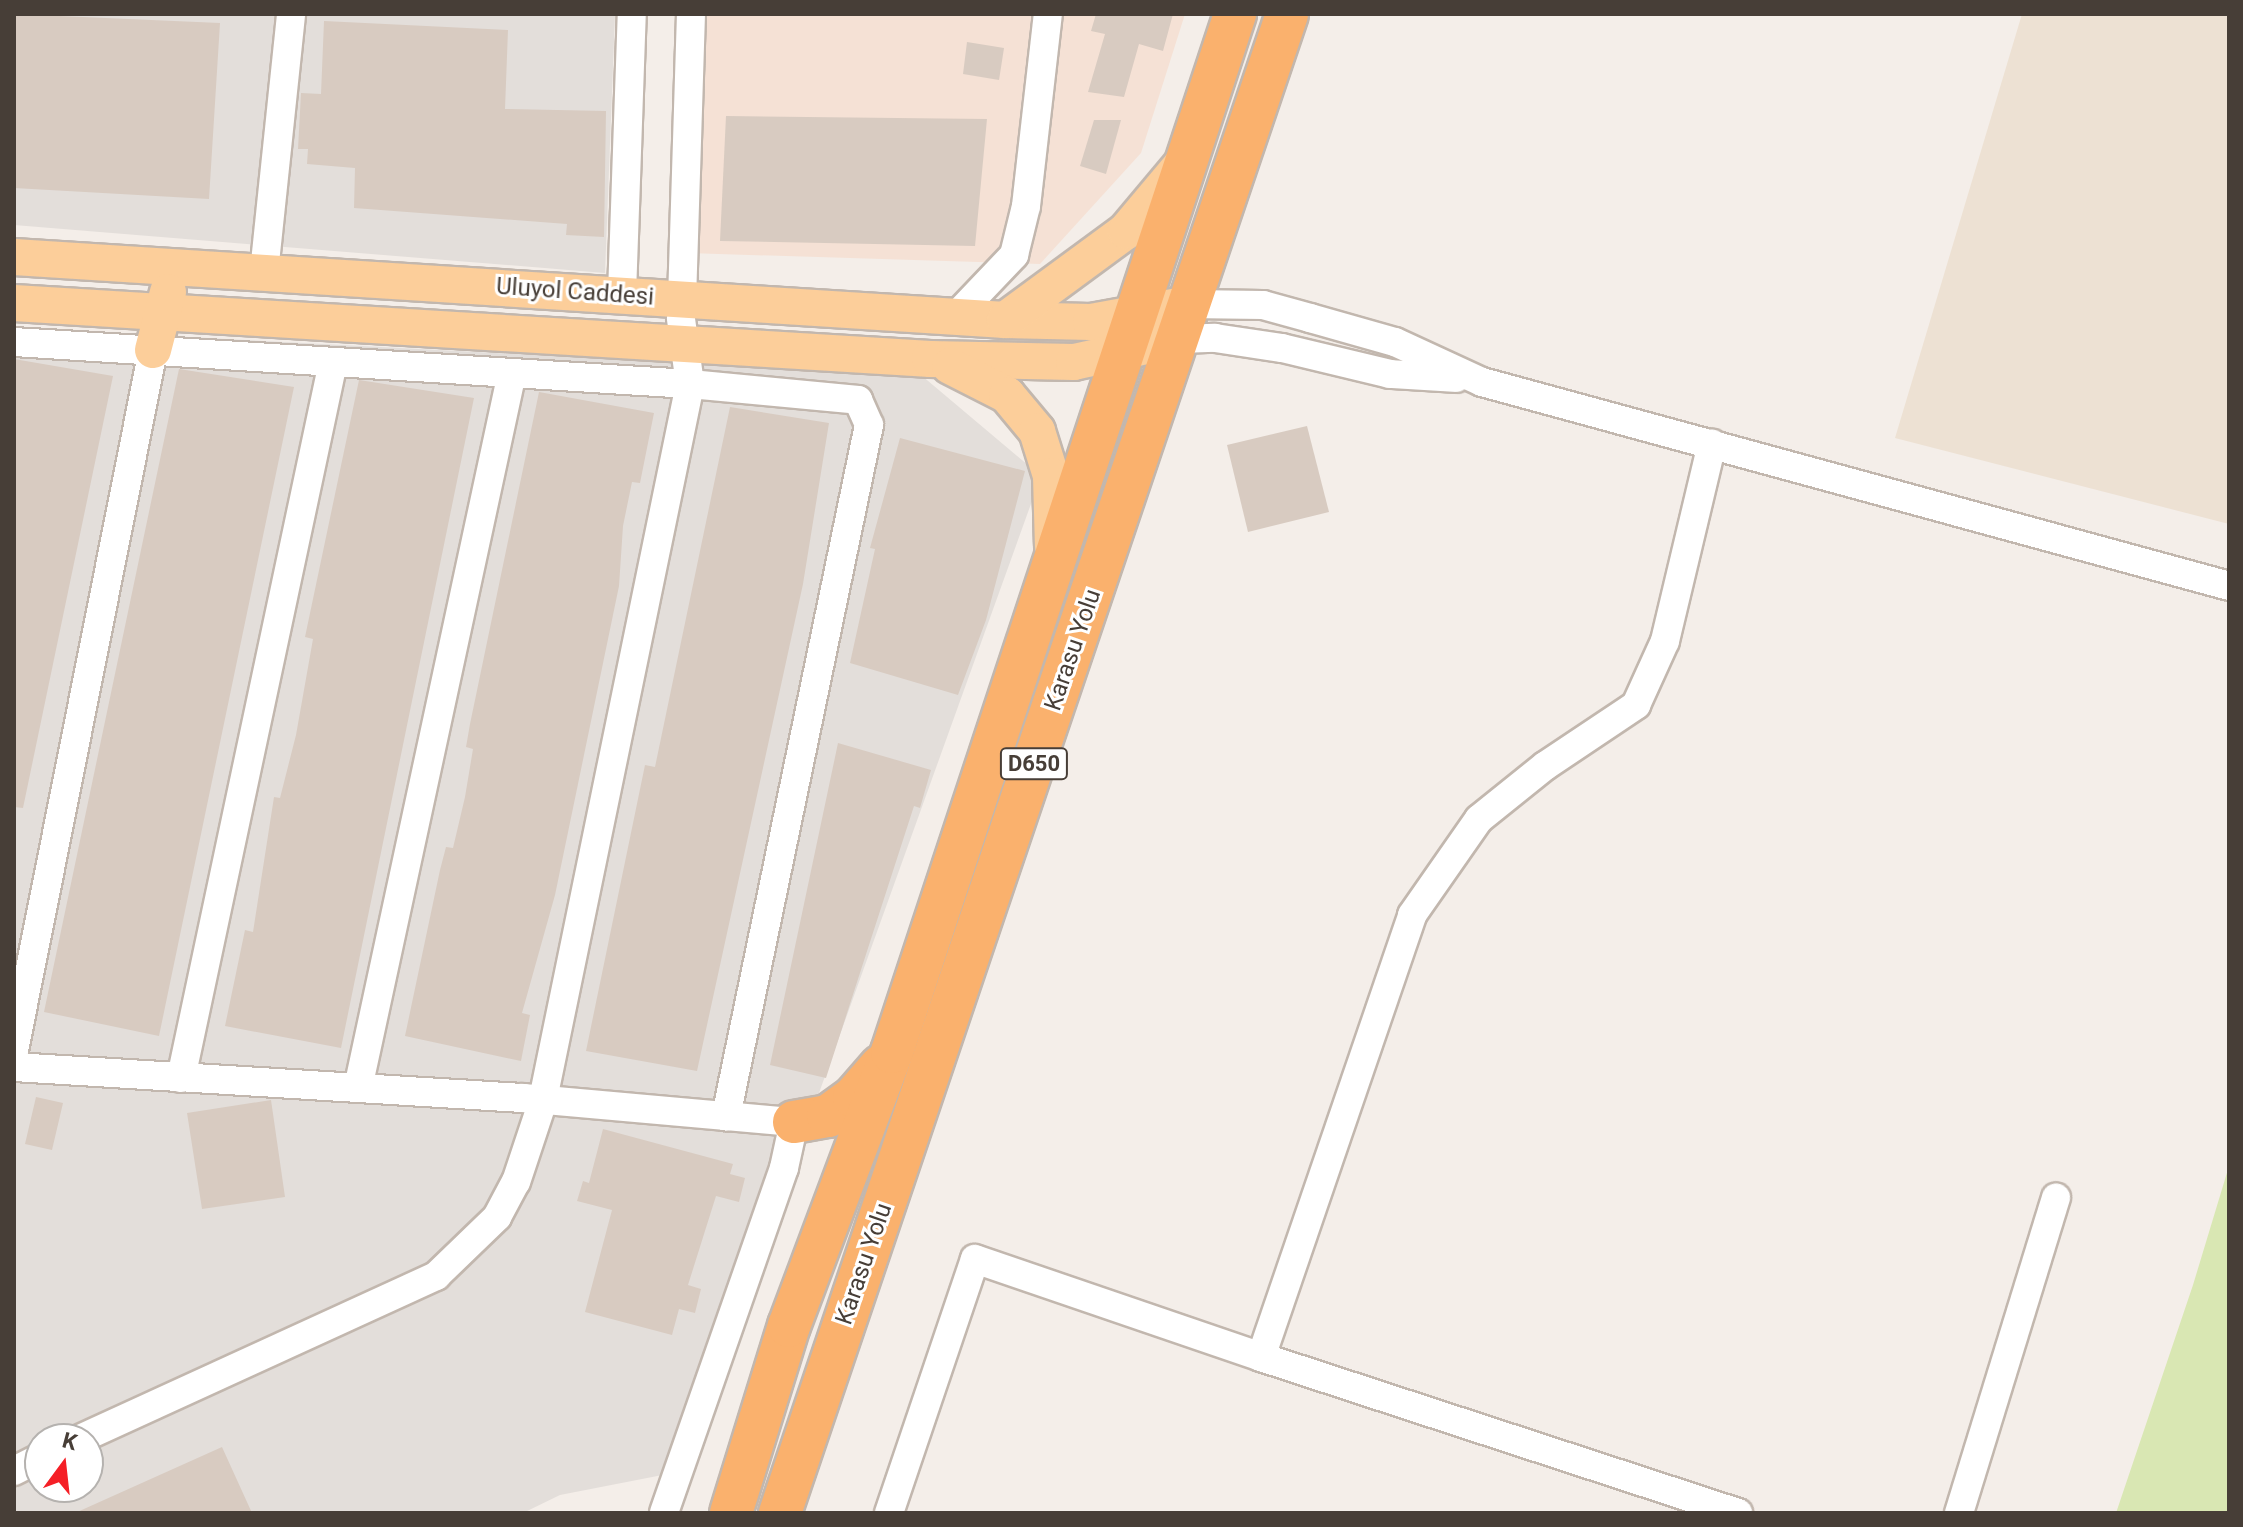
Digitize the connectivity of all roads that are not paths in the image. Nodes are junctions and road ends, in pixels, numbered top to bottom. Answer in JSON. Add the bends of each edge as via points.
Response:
{"nodes":[{"id":1,"x":291,"y":14,"type":"edge"},
{"id":2,"x":632,"y":14,"type":"edge"},
{"id":3,"x":691,"y":14,"type":"edge"},
{"id":4,"x":1048,"y":14,"type":"edge"},
{"id":5,"x":1235,"y":14,"type":"edge"},
{"id":6,"x":1287,"y":14,"type":"edge"},
{"id":7,"x":1189,"y":156,"type":"junction"},
{"id":8,"x":14,"y":257,"type":"edge"},
{"id":9,"x":264,"y":272,"type":"junction"},
{"id":10,"x":622,"y":294,"type":"junction"},
{"id":11,"x":14,"y":303,"type":"edge"},
{"id":12,"x":160,"y":312,"type":"junction"},
{"id":13,"x":955,"y":317,"type":"junction"},
{"id":14,"x":1005,"y":320,"type":"junction"},
{"id":15,"x":682,"y":321,"type":"junction"},
{"id":16,"x":1184,"y":322,"type":"junction"},
{"id":17,"x":1128,"y":330,"type":"junction"},
{"id":18,"x":14,"y":342,"type":"edge"},
{"id":19,"x":153,"y":350,"type":"junction"},
{"id":20,"x":930,"y":359,"type":"junction"},
{"id":21,"x":333,"y":362,"type":"junction"},
{"id":22,"x":512,"y":373,"type":"junction"},
{"id":23,"x":1469,"y":378,"type":"junction"},
{"id":24,"x":690,"y":384,"type":"junction"},
{"id":25,"x":1712,"y":444,"type":"junction"},
{"id":26,"x":1051,"y":564,"type":"junction"},
{"id":27,"x":2229,"y":586,"type":"edge"},
{"id":28,"x":14,"y":1050,"type":"edge"},
{"id":29,"x":892,"y":1052,"type":"junction"},
{"id":30,"x":14,"y":1067,"type":"edge"},
{"id":31,"x":181,"y":1078,"type":"junction"},
{"id":32,"x":358,"y":1088,"type":"junction"},
{"id":33,"x":543,"y":1100,"type":"junction"},
{"id":34,"x":726,"y":1116,"type":"junction"},
{"id":35,"x":794,"y":1122,"type":"junction"},
{"id":36,"x":2056,"y":1198,"type":"dead end"},
{"id":37,"x":1261,"y":1357,"type":"junction"},
{"id":38,"x":104,"y":1428,"type":"edge"},
{"id":39,"x":664,"y":1513,"type":"edge"},
{"id":40,"x":731,"y":1513,"type":"edge"},
{"id":41,"x":780,"y":1513,"type":"edge"},
{"id":42,"x":889,"y":1513,"type":"edge"},
{"id":43,"x":1738,"y":1513,"type":"edge"},
{"id":44,"x":1959,"y":1513,"type":"edge"}],
"edges":[{"from":1,"to":9,"type":"street"},
{"from":2,"to":10,"type":"street"},
{"from":3,"to":15,"type":"street"},
{"from":4,"to":13,"type":"street","via":[[1026,206],[1014,255]]},
{"from":5,"to":7,"type":"highway","name":"Karasu Yolu","number":"D650"},
{"from":6,"to":16,"type":"highway","name":"Karasu Yolu","number":"D650"},
{"from":7,"to":14,"type":"main road","via":[[1126,231]]},
{"from":7,"to":17,"type":"highway","name":"Karasu Yolu","number":"D650"},
{"from":8,"to":9,"type":"main road","name":"Uluyol Caddesi"},
{"from":9,"to":10,"type":"main road","name":"Uluyol Caddesi"},
{"from":9,"to":12,"type":"main road","via":[[260,281],[183,283],[170,288]]},
{"from":10,"to":15,"type":"main road","name":"Uluyol Caddesi"},
{"from":11,"to":12,"type":"main road","name":"Uluyol Caddesi"},
{"from":12,"to":15,"type":"main road","name":"Uluyol Caddesi","via":[[465,330]]},
{"from":12,"to":19,"type":"main road"},
{"from":13,"to":14,"type":"main road","name":"Uluyol Caddesi"},
{"from":13,"to":15,"type":"main road","name":"Uluyol Caddesi"},
{"from":14,"to":17,"type":"main road","name":"Uluyol Caddesi","via":[[1091,322]]},
{"from":15,"to":20,"type":"main road","name":"Uluyol Caddesi"},
{"from":15,"to":24,"type":"street"},
{"from":16,"to":17,"type":"main road"},
{"from":16,"to":23,"type":"street","via":[[1215,338],[1390,374]]},
{"from":16,"to":23,"type":"street","via":[[1225,302],[1287,311],[1395,342]]},
{"from":16,"to":41,"type":"highway","name":"Karasu Yolu","number":"D650"},
{"from":17,"to":20,"type":"main road","name":"Uluyol Caddesi","via":[[1074,362]]},
{"from":17,"to":26,"type":"highway","name":"Karasu Yolu","number":"D650"},
{"from":18,"to":19,"type":"street"},
{"from":19,"to":21,"type":"street"},
{"from":19,"to":28,"type":"street"},
{"from":20,"to":26,"type":"main road","via":[[1007,395],[1037,431],[1051,476]]},
{"from":21,"to":22,"type":"street"},
{"from":21,"to":31,"type":"street"},
{"from":22,"to":24,"type":"street"},
{"from":22,"to":32,"type":"street"},
{"from":23,"to":25,"type":"street"},
{"from":24,"to":33,"type":"street"},
{"from":24,"to":34,"type":"street","via":[[847,396],[858,400],[869,425]]},
{"from":25,"to":27,"type":"street"},
{"from":25,"to":37,"type":"street","via":[[1665,641],[1636,705],[1545,766],[1479,819],[1412,915]]},
{"from":26,"to":29,"type":"highway","name":"Karasu Yolu","number":"D650"},
{"from":29,"to":35,"type":"highway","via":[[854,1097],[828,1116]]},
{"from":29,"to":40,"type":"highway","name":"Karasu Yolu","number":"D650","via":[[789,1326]]},
{"from":30,"to":31,"type":"street"},
{"from":31,"to":32,"type":"street"},
{"from":32,"to":33,"type":"street"},
{"from":33,"to":34,"type":"street"},
{"from":33,"to":38,"type":"street","via":[[532,1145],[497,1217],[436,1276]]},
{"from":34,"to":35,"type":"street"},
{"from":35,"to":39,"type":"street","via":[[784,1168]]},
{"from":36,"to":44,"type":"street"},
{"from":37,"to":42,"type":"street","via":[[975,1259]]},
{"from":37,"to":43,"type":"street"}]}
